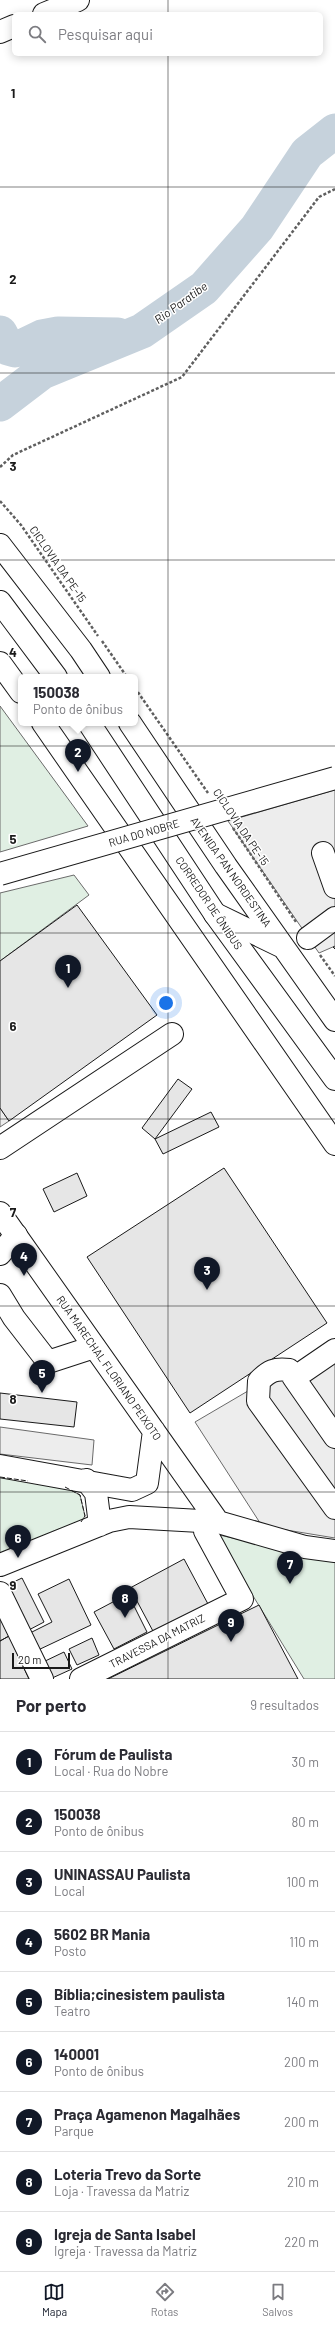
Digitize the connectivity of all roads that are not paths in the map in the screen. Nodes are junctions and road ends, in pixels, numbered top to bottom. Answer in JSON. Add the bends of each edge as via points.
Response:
{"nodes":[{"id":1,"x":78,"y":0,"type":"edge"},
{"id":2,"x":49,"y":12,"type":"edge"},
{"id":3,"x":12,"y":27,"type":"edge"},
{"id":4,"x":0,"y":32,"type":"edge"},
{"id":5,"x":0,"y":546,"type":"edge"},
{"id":6,"x":0,"y":602,"type":"edge"},
{"id":7,"x":0,"y":663,"type":"edge"},
{"id":8,"x":54,"y":674,"type":"edge"},
{"id":9,"x":97,"y":674,"type":"edge"},
{"id":10,"x":18,"y":688,"type":"edge"},
{"id":11,"x":45,"y":726,"type":"edge"},
{"id":12,"x":91,"y":726,"type":"edge"},
{"id":13,"x":132,"y":726,"type":"edge"},
{"id":14,"x":335,"y":778,"type":"edge"},
{"id":15,"x":323,"y":853,"type":"dead end"},
{"id":16,"x":0,"y":874,"type":"edge"},
{"id":17,"x":335,"y":887,"type":"edge"},
{"id":18,"x":215,"y":914,"type":"junction"},
{"id":19,"x":335,"y":918,"type":"edge"},
{"id":20,"x":308,"y":938,"type":"road end"},
{"id":21,"x":284,"y":948,"type":"junction"},
{"id":22,"x":335,"y":1020,"type":"edge"},
{"id":23,"x":172,"y":1034,"type":"dead end"},
{"id":24,"x":335,"y":1079,"type":"edge"},
{"id":25,"x":335,"y":1144,"type":"edge"},
{"id":26,"x":0,"y":1148,"type":"edge"},
{"id":27,"x":0,"y":1213,"type":"edge"},
{"id":28,"x":16,"y":1235,"type":"junction"},
{"id":29,"x":0,"y":1254,"type":"edge"},
{"id":30,"x":0,"y":1295,"type":"edge"},
{"id":31,"x":94,"y":1347,"type":"junction"},
{"id":32,"x":334,"y":1351,"type":"edge"},
{"id":33,"x":294,"y":1378,"type":"junction"},
{"id":34,"x":154,"y":1431,"type":"junction"},
{"id":35,"x":335,"y":1437,"type":"edge"},
{"id":36,"x":0,"y":1466,"type":"edge"},
{"id":37,"x":86,"y":1480,"type":"junction"},
{"id":38,"x":335,"y":1508,"type":"edge"},
{"id":39,"x":213,"y":1522,"type":"junction"},
{"id":40,"x":100,"y":1525,"type":"junction"},
{"id":41,"x":335,"y":1551,"type":"edge"},
{"id":42,"x":0,"y":1565,"type":"edge"},
{"id":43,"x":0,"y":1592,"type":"edge"},
{"id":44,"x":42,"y":1679,"type":"edge"},
{"id":45,"x":81,"y":1679,"type":"edge"}],
"edges":[{"from":1,"to":2,"type":"main road"},
{"from":3,"to":4,"type":"main road"},
{"from":5,"to":9,"type":"main road"},
{"from":6,"to":8,"type":"main road"},
{"from":7,"to":10,"type":"main road"},
{"from":11,"to":25,"type":"main road"},
{"from":12,"to":18,"type":"main road","name":"CORREDOR DE ÔNIBUS"},
{"from":13,"to":21,"type":"main road","name":"AVENIDA PAN NORDESTINA"},
{"from":14,"to":16,"type":"main road","name":"RUA DO NOBRE","bridge":true},
{"from":15,"to":17,"type":"main road"},
{"from":18,"to":21,"type":"main road"},
{"from":18,"to":24,"type":"main road","name":"CORREDOR DE ÔNIBUS"},
{"from":19,"to":20,"type":"main road"},
{"from":21,"to":22,"type":"main road","name":"AVENIDA PAN NORDESTINA"},
{"from":23,"to":26,"type":"main road"},
{"from":27,"to":28,"type":"main road","name":"RUA MARECHAL FLORIANO PEIXOTO"},
{"from":28,"to":29,"type":"main road"},
{"from":28,"to":31,"type":"main road","name":"RUA MARECHAL FLORIANO PEIXOTO"},
{"from":30,"to":31,"type":"main road","via":[[14,1318],[48,1362]]},
{"from":31,"to":34,"type":"main road","name":"RUA MARECHAL FLORIANO PEIXOTO"},
{"from":32,"to":33,"type":"main road"},
{"from":33,"to":35,"type":"main road"},
{"from":33,"to":38,"type":"main road","via":[[289,1370],[268,1371],[259,1381],[258,1401]]},
{"from":34,"to":37,"type":"main road","via":[[147,1484],[132,1490]]},
{"from":34,"to":39,"type":"main road","name":"RUA MARECHAL FLORIANO PEIXOTO"},
{"from":36,"to":37,"type":"main road"},
{"from":37,"to":40,"type":"main road","via":[[96,1493]]},
{"from":39,"to":40,"type":"main road","via":[[129,1517]]},
{"from":39,"to":41,"type":"main road","via":[[305,1547]]},
{"from":39,"to":45,"type":"main road","name":"TRAVESSA DA MATRIZ","via":[[205,1531],[242,1599]]},
{"from":40,"to":42,"type":"main road"},
{"from":43,"to":44,"type":"main road"}]}
